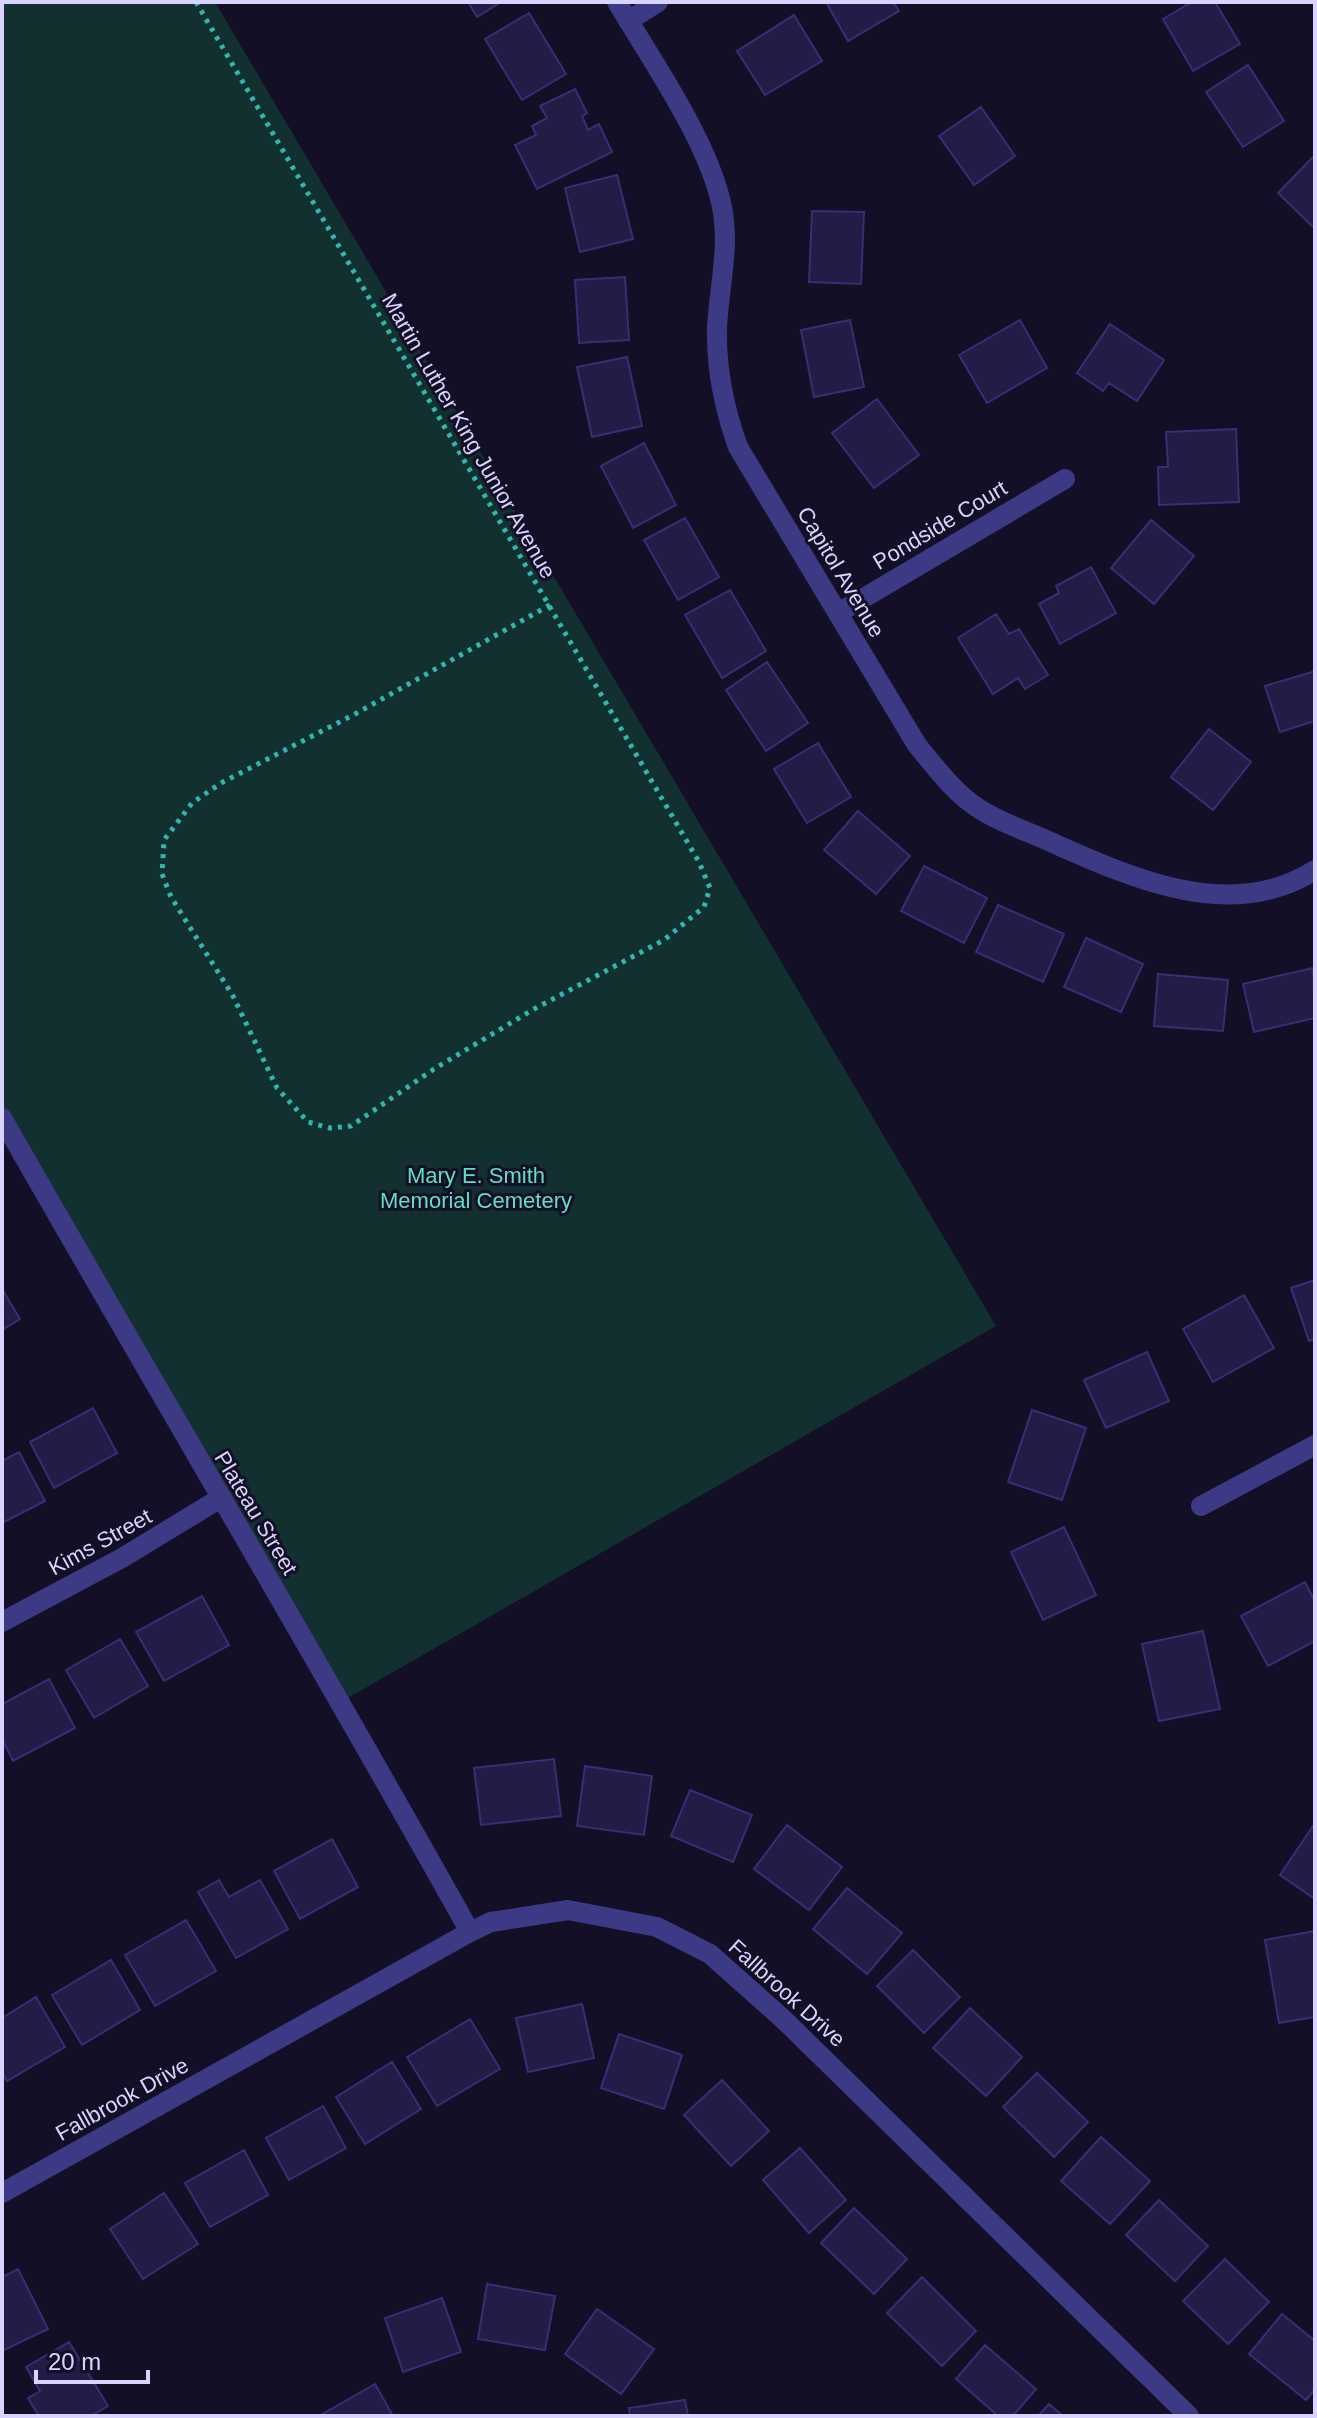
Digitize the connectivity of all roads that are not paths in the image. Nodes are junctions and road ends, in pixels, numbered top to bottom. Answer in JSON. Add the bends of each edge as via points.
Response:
{"nodes":[{"id":1,"x":617,"y":2,"type":"edge"},
{"id":2,"x":658,"y":2,"type":"edge"},
{"id":3,"x":628,"y":21,"type":"junction"},
{"id":4,"x":1065,"y":479,"type":"dead end"},
{"id":5,"x":840,"y":612,"type":"junction"},
{"id":6,"x":1315,"y":870,"type":"edge"},
{"id":7,"x":2,"y":1118,"type":"edge"},
{"id":8,"x":1315,"y":1445,"type":"edge"},
{"id":9,"x":219,"y":1499,"type":"junction"},
{"id":10,"x":1201,"y":1506,"type":"dead end"},
{"id":11,"x":2,"y":1622,"type":"edge"},
{"id":12,"x":470,"y":1932,"type":"junction"},
{"id":13,"x":2,"y":2193,"type":"edge"},
{"id":14,"x":1189,"y":2416,"type":"edge"}],
"edges":[{"from":1,"to":3,"type":"street","name":"Capitol Avenue"},
{"from":2,"to":3,"type":"street"},
{"from":3,"to":5,"type":"street","name":"Capitol Avenue","via":[[708,165],[722,207],[718,374],[738,447]]},
{"from":4,"to":5,"type":"street","name":"Pondside Court"},
{"from":5,"to":6,"type":"street","name":"Capitol Avenue","via":[[917,745],[949,784],[980,810],[1159,886],[1238,895],[1274,890]]},
{"from":7,"to":9,"type":"street","name":"Plateau Street"},
{"from":8,"to":10,"type":"street"},
{"from":9,"to":11,"type":"street","name":"Kims Street"},
{"from":9,"to":12,"type":"street","name":"Plateau Street"},
{"from":12,"to":13,"type":"street","name":"Fallbrook Drive"},
{"from":12,"to":14,"type":"street","name":"Fallbrook Drive","via":[[491,1922],[568,1910],[657,1927],[710,1954]]}]}
